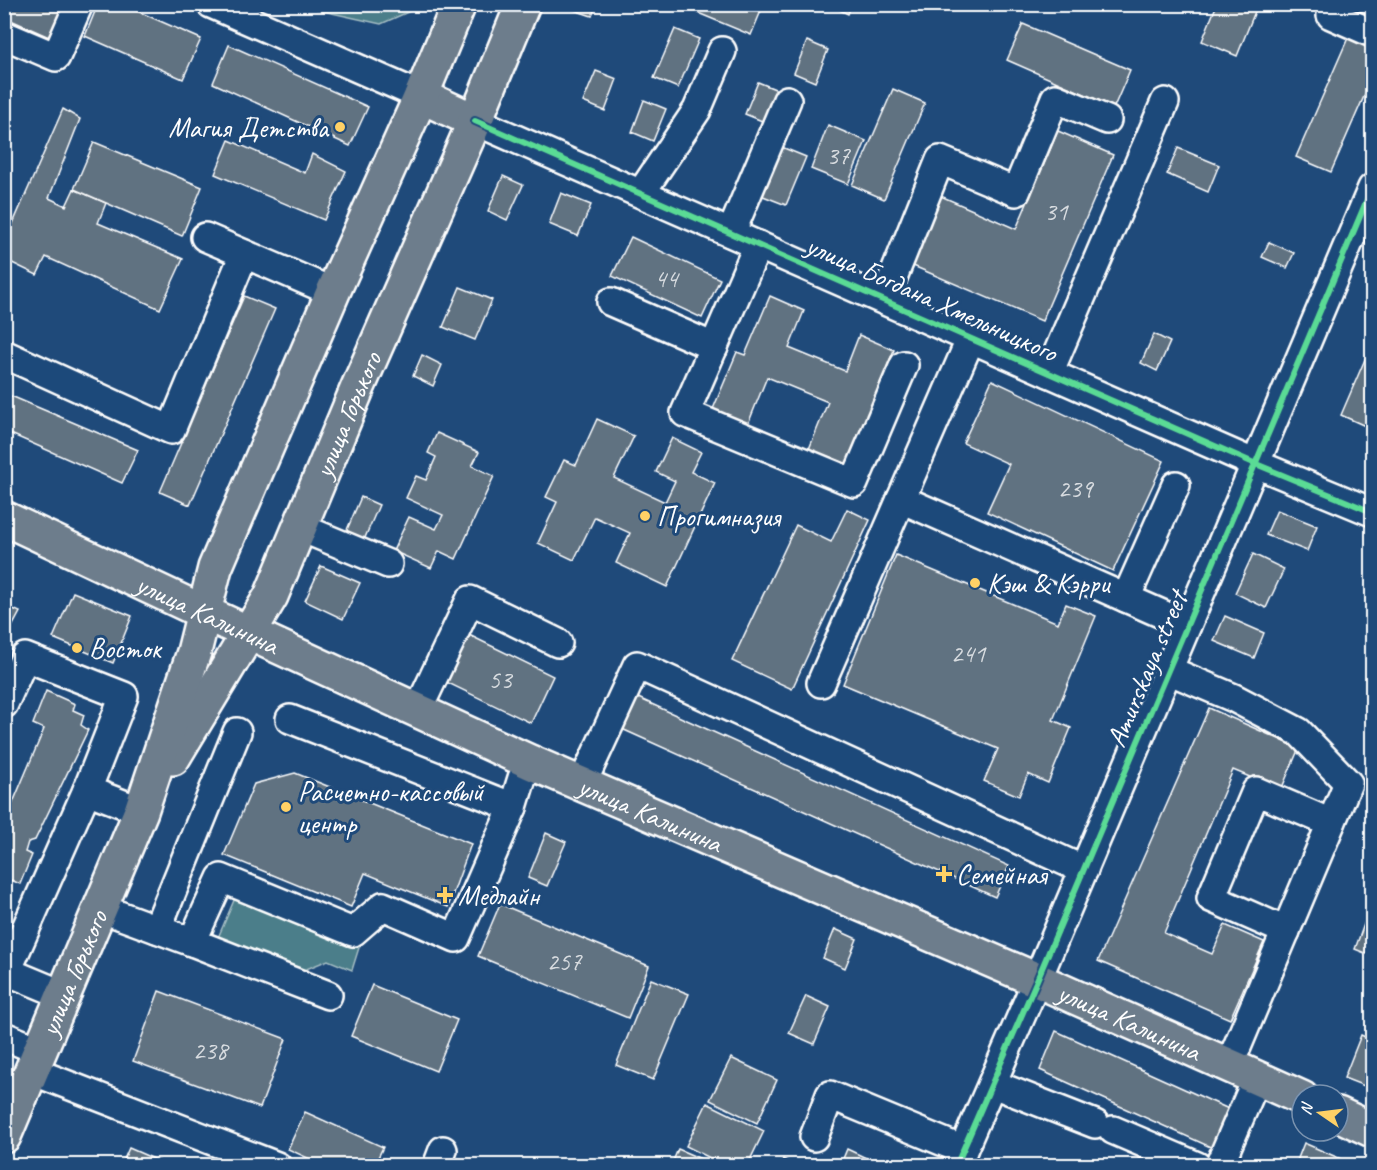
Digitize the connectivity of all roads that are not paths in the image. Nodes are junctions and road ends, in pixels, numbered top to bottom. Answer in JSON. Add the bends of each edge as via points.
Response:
{"nodes":[{"id":1,"x":79,"y":4,"type":"edge"},
{"id":2,"x":211,"y":4,"type":"edge"},
{"id":3,"x":459,"y":4,"type":"edge"},
{"id":4,"x":523,"y":4,"type":"edge"},
{"id":5,"x":1331,"y":15,"type":"dead end"},
{"id":6,"x":1372,"y":33,"type":"edge"},
{"id":7,"x":4,"y":35,"type":"edge"},
{"id":8,"x":722,"y":51,"type":"dead end"},
{"id":9,"x":421,"y":96,"type":"junction"},
{"id":10,"x":787,"y":100,"type":"dead end"},
{"id":11,"x":1165,"y":102,"type":"dead end"},
{"id":12,"x":1107,"y":120,"type":"dead end"},
{"id":13,"x":475,"y":121,"type":"junction"},
{"id":14,"x":1372,"y":188,"type":"edge"},
{"id":15,"x":641,"y":194,"type":"junction"},
{"id":16,"x":1365,"y":224,"type":"edge"},
{"id":17,"x":731,"y":233,"type":"junction"},
{"id":18,"x":205,"y":237,"type":"dead end"},
{"id":19,"x":758,"y":245,"type":"junction"},
{"id":20,"x":244,"y":254,"type":"junction"},
{"id":21,"x":333,"y":292,"type":"junction"},
{"id":22,"x":884,"y":300,"type":"junction"},
{"id":23,"x":611,"y":302,"type":"dead end"},
{"id":24,"x":971,"y":338,"type":"junction"},
{"id":25,"x":714,"y":347,"type":"junction"},
{"id":26,"x":4,"y":354,"type":"edge"},
{"id":27,"x":904,"y":365,"type":"dead end"},
{"id":28,"x":1049,"y":373,"type":"junction"},
{"id":29,"x":1256,"y":464,"type":"junction"},
{"id":30,"x":1176,"y":485,"type":"dead end"},
{"id":31,"x":901,"y":499,"type":"junction"},
{"id":32,"x":1372,"y":512,"type":"edge"},
{"id":33,"x":4,"y":518,"type":"edge"},
{"id":34,"x":299,"y":527,"type":"junction"},
{"id":35,"x":388,"y":564,"type":"dead end"},
{"id":36,"x":1126,"y":597,"type":"junction"},
{"id":37,"x":203,"y":612,"type":"junction"},
{"id":38,"x":1187,"y":625,"type":"junction"},
{"id":39,"x":249,"y":632,"type":"junction"},
{"id":40,"x":558,"y":643,"type":"dead end"},
{"id":41,"x":1168,"y":670,"type":"junction"},
{"id":42,"x":821,"y":683,"type":"dead end"},
{"id":43,"x":7,"y":689,"type":"edge"},
{"id":44,"x":418,"y":710,"type":"junction"},
{"id":45,"x":290,"y":719,"type":"dead end"},
{"id":46,"x":237,"y":732,"type":"dead end"},
{"id":47,"x":530,"y":762,"type":"junction"},
{"id":48,"x":582,"y":784,"type":"junction"},
{"id":49,"x":87,"y":790,"type":"junction"},
{"id":50,"x":513,"y":807,"type":"junction"},
{"id":51,"x":141,"y":811,"type":"junction"},
{"id":52,"x":1331,"y":824,"type":"junction"},
{"id":53,"x":1084,"y":870,"type":"junction"},
{"id":54,"x":100,"y":908,"type":"junction"},
{"id":55,"x":157,"y":929,"type":"junction"},
{"id":56,"x":1286,"y":931,"type":"junction"},
{"id":57,"x":192,"y":942,"type":"junction"},
{"id":58,"x":6,"y":970,"type":"edge"},
{"id":59,"x":1037,"y":980,"type":"junction"},
{"id":60,"x":64,"y":995,"type":"junction"},
{"id":61,"x":328,"y":995,"type":"dead end"},
{"id":62,"x":4,"y":1036,"type":"edge"},
{"id":63,"x":36,"y":1061,"type":"junction"},
{"id":64,"x":1243,"y":1072,"type":"junction"},
{"id":65,"x":993,"y":1084,"type":"junction"},
{"id":66,"x":1290,"y":1093,"type":"edge"},
{"id":67,"x":1350,"y":1120,"type":"edge"},
{"id":68,"x":1372,"y":1130,"type":"edge"},
{"id":69,"x":4,"y":1136,"type":"edge"},
{"id":70,"x":814,"y":1137,"type":"dead end"},
{"id":71,"x":960,"y":1158,"type":"edge"},
{"id":72,"x":277,"y":1166,"type":"edge"},
{"id":73,"x":1197,"y":1166,"type":"edge"},
{"id":74,"x":1219,"y":1166,"type":"edge"}],
"edges":[{"from":1,"to":7,"type":"street","via":[[56,57]]},
{"from":2,"to":9,"type":"street","name":"улица Богдана Хмельницкого"},
{"from":3,"to":9,"type":"main road","name":"улица Горького"},
{"from":4,"to":13,"type":"main road","name":"улица Горького"},
{"from":5,"to":6,"type":"street"},
{"from":8,"to":15,"type":"street","via":[[697,110]]},
{"from":9,"to":13,"type":"main road","name":"улица Богдана Хмельницкого"},
{"from":9,"to":21,"type":"main road","name":"улица Горького"},
{"from":10,"to":17,"type":"street"},
{"from":11,"to":28,"type":"street"},
{"from":12,"to":22,"type":"street","via":[[1054,98],[1016,192],[940,160]]},
{"from":13,"to":15,"type":"street","name":"улица Богдана Хмельницкого"},
{"from":13,"to":34,"type":"main road","name":"улица Горького"},
{"from":14,"to":16,"type":"street","name":"Amurskaya street"},
{"from":15,"to":17,"type":"street","name":"улица Богдана Хмельницкого"},
{"from":16,"to":29,"type":"street","name":"Amurskaya street"},
{"from":17,"to":19,"type":"street","name":"улица Богдана Хмельницкого"},
{"from":18,"to":20,"type":"street"},
{"from":19,"to":22,"type":"street","name":"улица Богдана Хмельницкого"},
{"from":19,"to":25,"type":"street"},
{"from":20,"to":21,"type":"street"},
{"from":20,"to":26,"type":"street","via":[[171,430]]},
{"from":21,"to":37,"type":"main road","name":"улица Горького","via":[[214,568]]},
{"from":22,"to":24,"type":"street","name":"улица Богдана Хмельницкого"},
{"from":23,"to":25,"type":"street"},
{"from":24,"to":28,"type":"street","name":"улица Богдана Хмельницкого"},
{"from":24,"to":31,"type":"street"},
{"from":25,"to":27,"type":"street","via":[[685,413],[854,483]]},
{"from":28,"to":29,"type":"street","name":"улица Богдана Хмельницкого"},
{"from":29,"to":32,"type":"street","name":"улица Богдана Хмельницкого"},
{"from":29,"to":38,"type":"street","name":"Amurskaya street"},
{"from":30,"to":36,"type":"street"},
{"from":31,"to":36,"type":"street"},
{"from":31,"to":42,"type":"street"},
{"from":33,"to":37,"type":"main road","name":"улица Калинина"},
{"from":34,"to":35,"type":"street"},
{"from":34,"to":39,"type":"main road","name":"улица Горького","via":[[271,596]]},
{"from":36,"to":38,"type":"street"},
{"from":37,"to":39,"type":"main road","name":"улица Калинина"},
{"from":37,"to":51,"type":"main road","name":"улица Горького","via":[[194,652]]},
{"from":38,"to":41,"type":"street","name":"Amurskaya street"},
{"from":39,"to":44,"type":"main road","name":"улица Калинина"},
{"from":39,"to":51,"type":"main road","name":"улица Горького"},
{"from":40,"to":44,"type":"street","via":[[470,600]]},
{"from":41,"to":52,"type":"street","via":[[1299,732],[1348,783]]},
{"from":41,"to":53,"type":"street","name":"Amurskaya street"},
{"from":43,"to":49,"type":"street","via":[[25,657],[124,696]]},
{"from":44,"to":47,"type":"main road","name":"улица Калинина"},
{"from":45,"to":50,"type":"street"},
{"from":46,"to":55,"type":"street"},
{"from":47,"to":48,"type":"main road","name":"улица Калинина"},
{"from":47,"to":50,"type":"street"},
{"from":48,"to":53,"type":"street","via":[[637,665]]},
{"from":48,"to":59,"type":"main road","name":"улица Калинина"},
{"from":49,"to":51,"type":"street"},
{"from":49,"to":58,"type":"street"},
{"from":50,"to":57,"type":"street","via":[[456,938],[383,906],[353,932],[221,878]]},
{"from":51,"to":54,"type":"main road","name":"улица Горького"},
{"from":52,"to":56,"type":"street"},
{"from":52,"to":56,"type":"street","via":[[1256,791],[1211,898]]},
{"from":53,"to":59,"type":"street","name":"Amurskaya street"},
{"from":54,"to":55,"type":"street"},
{"from":54,"to":60,"type":"main road","name":"улица Горького"},
{"from":55,"to":57,"type":"street"},
{"from":56,"to":64,"type":"street"},
{"from":57,"to":61,"type":"street"},
{"from":58,"to":60,"type":"street"},
{"from":59,"to":64,"type":"main road","name":"улица Калинина"},
{"from":59,"to":65,"type":"street","name":"Amurskaya street"},
{"from":60,"to":63,"type":"main road","name":"улица Горького"},
{"from":62,"to":63,"type":"street"},
{"from":63,"to":69,"type":"main road","name":"улица Горького"},
{"from":63,"to":72,"type":"street"},
{"from":64,"to":66,"type":"main road","name":"улица Калинина"},
{"from":64,"to":74,"type":"street"},
{"from":65,"to":71,"type":"street","name":"Amurskaya street"},
{"from":65,"to":73,"type":"street"},
{"from":67,"to":68,"type":"main road"},
{"from":70,"to":71,"type":"street","via":[[831,1095]]}]}
